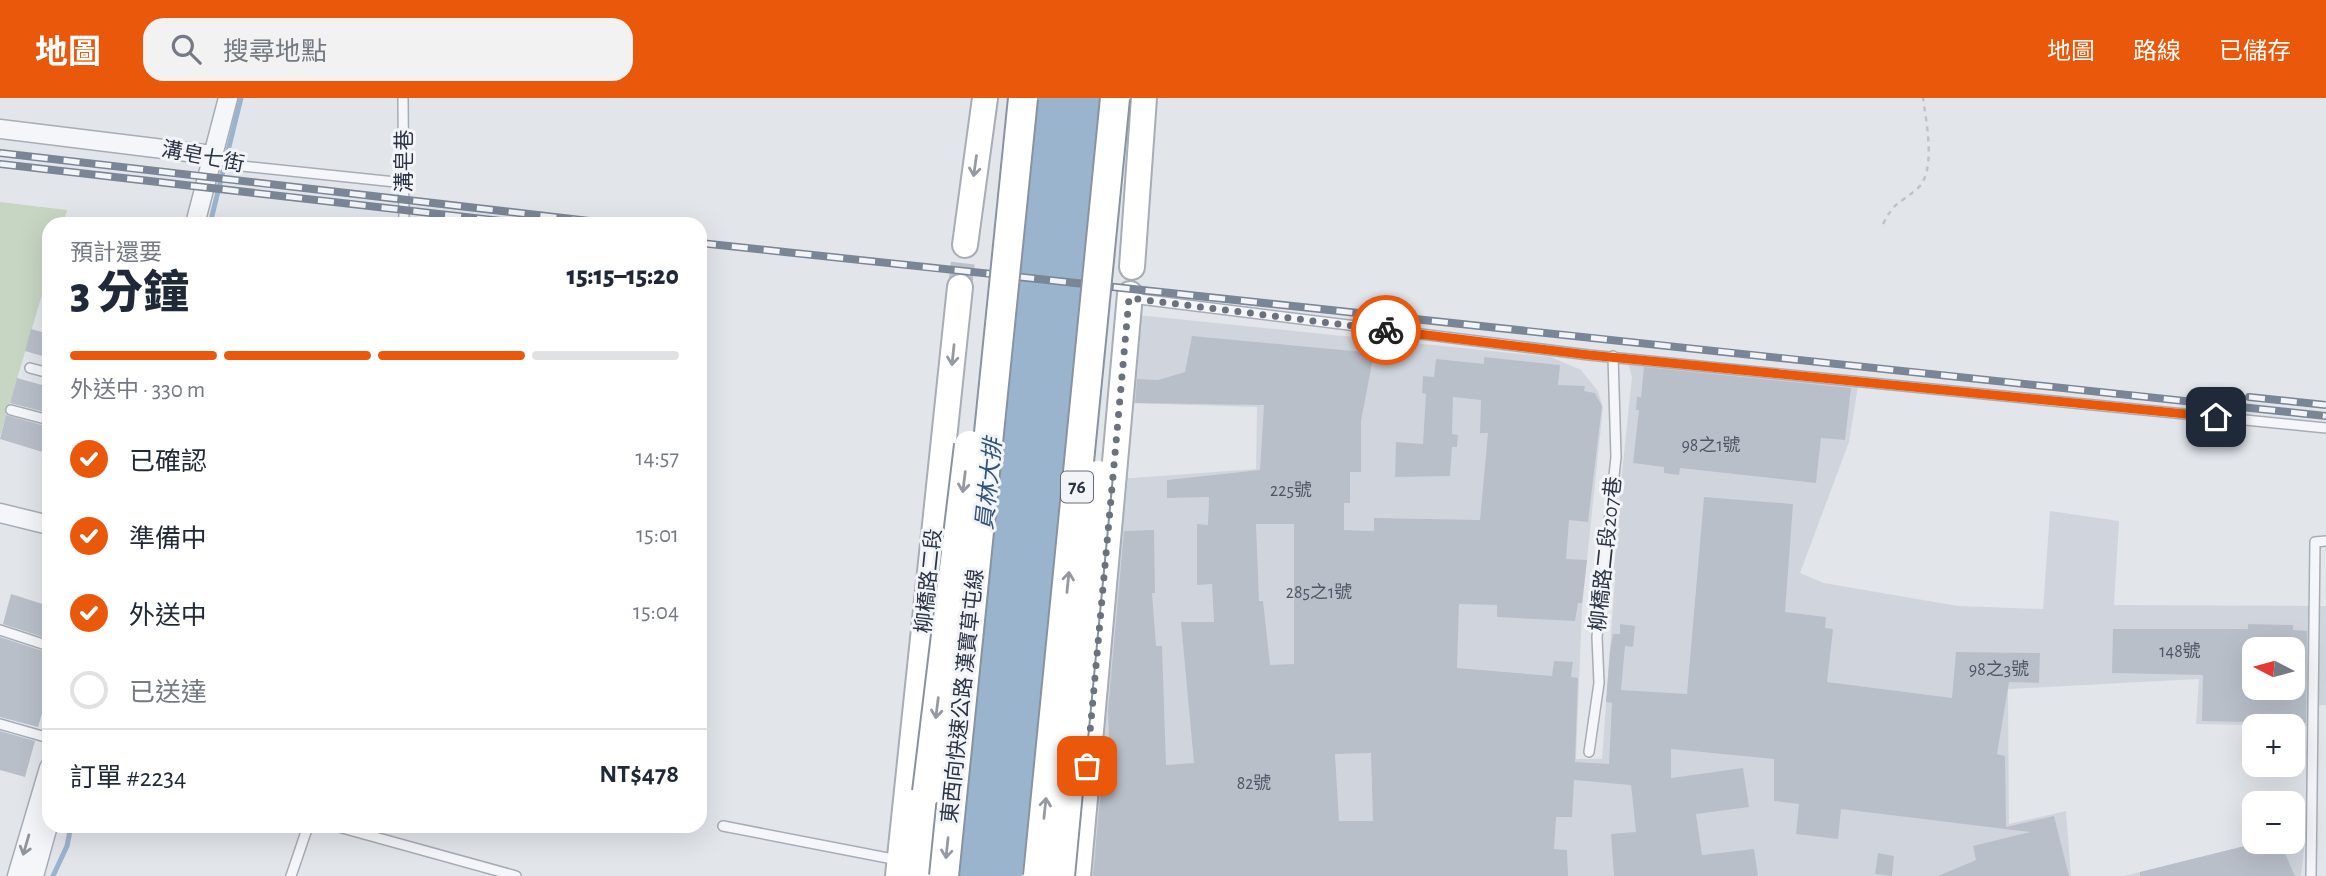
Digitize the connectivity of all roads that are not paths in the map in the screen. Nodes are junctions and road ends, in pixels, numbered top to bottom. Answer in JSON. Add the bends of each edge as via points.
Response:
{"nodes":[{"id":1,"x":228,"y":98,"type":"edge"},
{"id":2,"x":403,"y":98,"type":"edge"},
{"id":3,"x":985,"y":98,"type":"edge"},
{"id":4,"x":1011,"y":98,"type":"edge"},
{"id":5,"x":1023,"y":98,"type":"edge"},
{"id":6,"x":1115,"y":98,"type":"edge"},
{"id":7,"x":1133,"y":98,"type":"edge"},
{"id":8,"x":1143,"y":98,"type":"edge"},
{"id":9,"x":0,"y":129,"type":"edge"},
{"id":10,"x":212,"y":155,"type":"junction"},
{"id":11,"x":405,"y":183,"type":"junction"},
{"id":12,"x":197,"y":217,"type":"edge"},
{"id":13,"x":404,"y":217,"type":"edge"},
{"id":14,"x":965,"y":245,"type":"tunnel mouth"},
{"id":15,"x":1132,"y":267,"type":"dead end"},
{"id":16,"x":960,"y":287,"type":"tunnel mouth"},
{"id":17,"x":1129,"y":296,"type":"joint"},
{"id":18,"x":1613,"y":356,"type":"junction"},
{"id":19,"x":30,"y":368,"type":"dead end"},
{"id":20,"x":42,"y":371,"type":"edge"},
{"id":21,"x":11,"y":410,"type":"dead end"},
{"id":22,"x":42,"y":418,"type":"edge"},
{"id":23,"x":2326,"y":428,"type":"edge"},
{"id":24,"x":0,"y":513,"type":"edge"},
{"id":25,"x":42,"y":523,"type":"edge"},
{"id":26,"x":2326,"y":541,"type":"edge"},
{"id":27,"x":0,"y":630,"type":"edge"},
{"id":28,"x":42,"y":644,"type":"edge"},
{"id":29,"x":0,"y":724,"type":"edge"},
{"id":30,"x":42,"y":736,"type":"edge"},
{"id":31,"x":1589,"y":752,"type":"dead end"},
{"id":32,"x":42,"y":792,"type":"edge"},
{"id":33,"x":723,"y":826,"type":"dead end"},
{"id":34,"x":46,"y":833,"type":"edge"},
{"id":35,"x":306,"y":833,"type":"edge"},
{"id":36,"x":360,"y":833,"type":"edge"},
{"id":37,"x":2326,"y":846,"type":"edge"},
{"id":38,"x":2314,"y":847,"type":"junction"},
{"id":39,"x":905,"y":871,"type":"edge"},
{"id":40,"x":18,"y":876,"type":"edge"},
{"id":41,"x":34,"y":876,"type":"edge"},
{"id":42,"x":291,"y":876,"type":"edge"},
{"id":43,"x":516,"y":876,"type":"edge"},
{"id":44,"x":944,"y":876,"type":"edge"},
{"id":45,"x":1038,"y":876,"type":"edge"},
{"id":46,"x":1060,"y":876,"type":"edge"},
{"id":47,"x":1077,"y":876,"type":"edge"},
{"id":48,"x":2311,"y":876,"type":"edge"}],
"edges":[{"from":1,"to":10,"type":"street"},
{"from":2,"to":11,"type":"lane","name":"溝皂巷"},
{"from":3,"to":14,"type":"main road","one_way":true},
{"from":4,"to":39,"type":"highway","one_way":true,"bridge":true,"via":[[927,792]]},
{"from":5,"to":44,"type":"highway","name":"東西向快速公路 漢寶草屯線","one_way":true,"bridge":true},
{"from":45,"to":6,"type":"highway","number":"76","one_way":true,"bridge":true},
{"from":7,"to":46,"type":"highway","bridge":true},
{"from":8,"to":15,"type":"main road"},
{"from":9,"to":10,"type":"street","name":"溝皂七街"},
{"from":10,"to":11,"type":"lane","name":"溝皂七街","via":[[232,164]]},
{"from":10,"to":12,"type":"street"},
{"from":11,"to":13,"type":"lane","name":"溝皂巷"},
{"from":16,"to":39,"type":"main road","name":"柳橋路二段","one_way":true},
{"from":17,"to":18,"type":"lane"},
{"from":17,"to":47,"type":"main road"},
{"from":18,"to":23,"type":"lane"},
{"from":18,"to":31,"type":"lane","name":"柳橋路二段207巷","via":[[1616,457],[1597,637],[1599,683]]},
{"from":19,"to":20,"type":"lane"},
{"from":21,"to":22,"type":"lane"},
{"from":24,"to":25,"type":"street"},
{"from":26,"to":38,"type":"lane","via":[[2315,542]]},
{"from":27,"to":28,"type":"lane"},
{"from":29,"to":30,"type":"lane"},
{"from":32,"to":40,"type":"street","one_way":true},
{"from":33,"to":39,"type":"lane"},
{"from":34,"to":41,"type":"street"},
{"from":35,"to":42,"type":"lane"},
{"from":36,"to":43,"type":"lane"},
{"from":37,"to":38,"type":"lane"},
{"from":38,"to":48,"type":"lane"}]}
